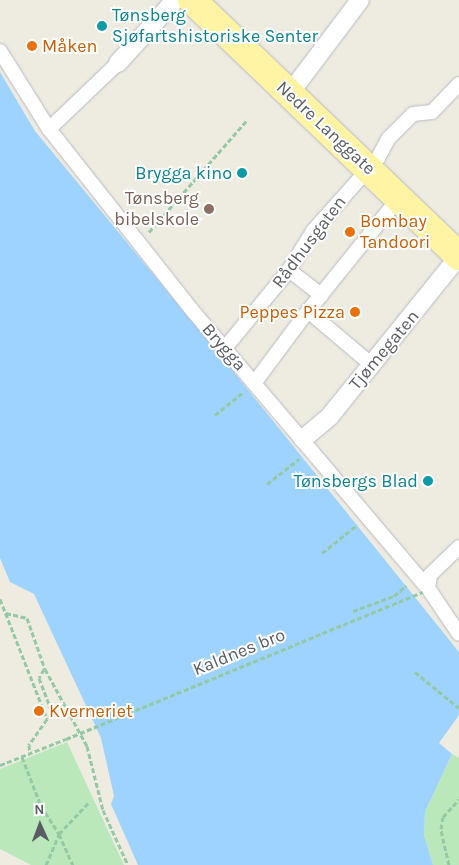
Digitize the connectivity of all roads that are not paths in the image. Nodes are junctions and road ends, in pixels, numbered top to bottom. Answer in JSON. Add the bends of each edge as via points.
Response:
{"nodes":[{"id":1,"x":175,"y":0,"type":"edge"},
{"id":2,"x":192,"y":0,"type":"edge"},
{"id":3,"x":360,"y":0,"type":"edge"},
{"id":4,"x":0,"y":51,"type":"edge"},
{"id":5,"x":118,"y":63,"type":"joint"},
{"id":6,"x":459,"y":84,"type":"edge"},
{"id":7,"x":290,"y":94,"type":"junction"},
{"id":8,"x":49,"y":129,"type":"junction"},
{"id":9,"x":369,"y":168,"type":"junction"},
{"id":10,"x":399,"y":198,"type":"junction"},
{"id":11,"x":459,"y":256,"type":"edge"},
{"id":12,"x":289,"y":270,"type":"junction"},
{"id":13,"x":321,"y":295,"type":"junction"},
{"id":14,"x":308,"y":311,"type":"junction"},
{"id":15,"x":225,"y":348,"type":"junction"},
{"id":16,"x":372,"y":365,"type":"junction"},
{"id":17,"x":251,"y":385,"type":"junction"},
{"id":18,"x":302,"y":448,"type":"junction"},
{"id":19,"x":459,"y":547,"type":"edge"},
{"id":20,"x":426,"y":590,"type":"junction"},
{"id":21,"x":459,"y":633,"type":"edge"}],
"edges":[{"from":1,"to":5,"type":"street"},
{"from":2,"to":7,"type":"main road","name":"Nedre Langgate"},
{"from":3,"to":7,"type":"street"},
{"from":4,"to":8,"type":"street","name":"Brygga"},
{"from":5,"to":8,"type":"street"},
{"from":6,"to":9,"type":"street","name":"Rådhusgaten","via":[[432,112],[413,114],[388,139]]},
{"from":7,"to":9,"type":"main road","name":"Nedre Langgate"},
{"from":8,"to":15,"type":"street","name":"Brygga"},
{"from":9,"to":10,"type":"main road","name":"Nedre Langgate"},
{"from":9,"to":12,"type":"street","name":"Rådhusgaten","via":[[313,231]]},
{"from":10,"to":11,"type":"main road","name":"Nedre Langgate"},
{"from":10,"to":13,"type":"street"},
{"from":11,"to":16,"type":"street","name":"Tjømegaten"},
{"from":12,"to":13,"type":"street"},
{"from":12,"to":15,"type":"street","name":"Rådhusgaten"},
{"from":13,"to":14,"type":"street"},
{"from":14,"to":16,"type":"street"},
{"from":14,"to":17,"type":"street"},
{"from":15,"to":17,"type":"street","name":"Brygga"},
{"from":16,"to":18,"type":"street","name":"Tjømegaten"},
{"from":17,"to":18,"type":"street","name":"Brygga"},
{"from":18,"to":20,"type":"street","name":"Brygga"},
{"from":19,"to":20,"type":"street","via":[[430,575]]},
{"from":20,"to":21,"type":"street","name":"Brygga"}]}
